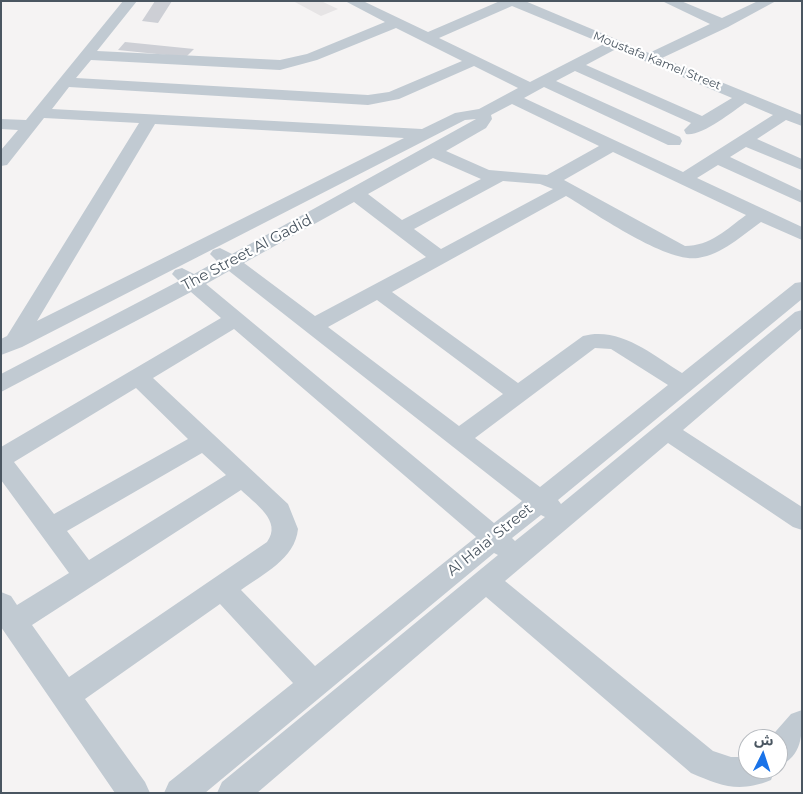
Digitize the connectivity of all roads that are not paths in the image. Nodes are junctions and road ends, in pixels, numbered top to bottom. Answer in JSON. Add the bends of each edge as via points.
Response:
{"nodes":[{"id":1,"x":130,"y":1,"type":"edge"},
{"id":2,"x":352,"y":1,"type":"edge"},
{"id":3,"x":512,"y":1,"type":"edge"},
{"id":4,"x":669,"y":1,"type":"edge"},
{"id":5,"x":759,"y":3,"type":"edge"},
{"id":6,"x":550,"y":4,"type":"dead end"},
{"id":7,"x":535,"y":11,"type":"junction"},
{"id":8,"x":396,"y":23,"type":"junction"},
{"id":9,"x":723,"y":24,"type":"junction"},
{"id":10,"x":427,"y":38,"type":"junction"},
{"id":11,"x":615,"y":44,"type":"junction"},
{"id":12,"x":87,"y":56,"type":"junction"},
{"id":13,"x":650,"y":58,"type":"junction"},
{"id":14,"x":474,"y":61,"type":"junction"},
{"id":15,"x":298,"y":62,"type":"junction"},
{"id":16,"x":574,"y":65,"type":"junction"},
{"id":17,"x":65,"y":82,"type":"junction"},
{"id":18,"x":536,"y":85,"type":"junction"},
{"id":19,"x":182,"y":89,"type":"junction"},
{"id":20,"x":247,"y":93,"type":"junction"},
{"id":21,"x":286,"y":95,"type":"junction"},
{"id":22,"x":744,"y":97,"type":"junction"},
{"id":23,"x":511,"y":98,"type":"junction"},
{"id":24,"x":377,"y":99,"type":"junction"},
{"id":25,"x":796,"y":117,"type":"edge"},
{"id":26,"x":35,"y":119,"type":"junction"},
{"id":27,"x":158,"y":119,"type":"junction"},
{"id":28,"x":233,"y":123,"type":"junction"},
{"id":29,"x":704,"y":123,"type":"junction"},
{"id":30,"x":1,"y":124,"type":"edge"},
{"id":31,"x":369,"y":130,"type":"junction"},
{"id":32,"x":745,"y":140,"type":"junction"},
{"id":33,"x":674,"y":141,"type":"junction"},
{"id":34,"x":429,"y":143,"type":"junction"},
{"id":35,"x":612,"y":145,"type":"junction"},
{"id":36,"x":718,"y":158,"type":"junction"},
{"id":37,"x":643,"y":160,"type":"junction"},
{"id":38,"x":1,"y":161,"type":"edge"},
{"id":39,"x":802,"y":165,"type":"edge"},
{"id":40,"x":498,"y":177,"type":"junction"},
{"id":41,"x":684,"y":179,"type":"junction"},
{"id":42,"x":558,"y":185,"type":"junction"},
{"id":43,"x":356,"y":194,"type":"junction"},
{"id":44,"x":802,"y":198,"type":"edge"},
{"id":45,"x":759,"y":214,"type":"junction"},
{"id":46,"x":401,"y":228,"type":"junction"},
{"id":47,"x":802,"y":234,"type":"edge"},
{"id":48,"x":207,"y":244,"type":"junction"},
{"id":49,"x":439,"y":257,"type":"junction"},
{"id":50,"x":231,"y":262,"type":"junction"},
{"id":51,"x":170,"y":263,"type":"junction"},
{"id":52,"x":193,"y":282,"type":"junction"},
{"id":53,"x":802,"y":288,"type":"edge"},
{"id":54,"x":378,"y":290,"type":"junction"},
{"id":55,"x":802,"y":317,"type":"edge"},
{"id":56,"x":236,"y":319,"type":"junction"},
{"id":57,"x":313,"y":326,"type":"junction"},
{"id":58,"x":7,"y":345,"type":"edge"},
{"id":59,"x":138,"y":377,"type":"junction"},
{"id":60,"x":1,"y":384,"type":"edge"},
{"id":61,"x":683,"y":384,"type":"junction"},
{"id":62,"x":518,"y":394,"type":"junction"},
{"id":63,"x":666,"y":430,"type":"junction"},
{"id":64,"x":459,"y":438,"type":"junction"},
{"id":65,"x":205,"y":440,"type":"junction"},
{"id":66,"x":1,"y":458,"type":"edge"},
{"id":67,"x":1,"y":462,"type":"edge"},
{"id":68,"x":242,"y":476,"type":"junction"},
{"id":69,"x":539,"y":500,"type":"junction"},
{"id":70,"x":562,"y":517,"type":"junction"},
{"id":71,"x":802,"y":520,"type":"edge"},
{"id":72,"x":50,"y":529,"type":"junction"},
{"id":73,"x":494,"y":537,"type":"junction"},
{"id":74,"x":516,"y":556,"type":"junction"},
{"id":75,"x":86,"y":576,"type":"junction"},
{"id":76,"x":486,"y":581,"type":"junction"},
{"id":77,"x":222,"y":588,"type":"junction"},
{"id":78,"x":8,"y":613,"type":"edge"},
{"id":79,"x":314,"y":684,"type":"junction"},
{"id":80,"x":66,"y":696,"type":"junction"},
{"id":81,"x":802,"y":724,"type":"edge"},
{"id":82,"x":788,"y":740,"type":"edge"},
{"id":83,"x":738,"y":773,"type":"edge"},
{"id":84,"x":134,"y":793,"type":"edge"},
{"id":85,"x":180,"y":793,"type":"edge"},
{"id":86,"x":233,"y":793,"type":"edge"}],
"edges":[{"from":1,"to":12,"type":"street"},
{"from":2,"to":8,"type":"street"},
{"from":3,"to":7,"type":"street","name":"Moustafa Kamel Street"},
{"from":3,"to":10,"type":"street"},
{"from":4,"to":9,"type":"street"},
{"from":5,"to":9,"type":"street"},
{"from":6,"to":7,"type":"street"},
{"from":7,"to":11,"type":"street","name":"Moustafa Kamel Street"},
{"from":8,"to":10,"type":"street"},
{"from":8,"to":15,"type":"street"},
{"from":9,"to":13,"type":"street"},
{"from":10,"to":14,"type":"street"},
{"from":11,"to":13,"type":"street","name":"Moustafa Kamel Street"},
{"from":11,"to":16,"type":"street","name":"The Street Al Gadid"},
{"from":12,"to":15,"type":"street","via":[[261,66]]},
{"from":12,"to":17,"type":"street"},
{"from":13,"to":22,"type":"street","name":"Moustafa Kamel Street"},
{"from":14,"to":18,"type":"street"},
{"from":14,"to":24,"type":"street","via":[[400,93]]},
{"from":15,"to":21,"type":"street"},
{"from":16,"to":18,"type":"street","name":"The Street Al Gadid"},
{"from":16,"to":29,"type":"street"},
{"from":17,"to":19,"type":"street"},
{"from":17,"to":26,"type":"street"},
{"from":18,"to":23,"type":"street","name":"The Street Al Gadid"},
{"from":18,"to":33,"type":"street"},
{"from":19,"to":20,"type":"street"},
{"from":19,"to":27,"type":"street"},
{"from":20,"to":21,"type":"street"},
{"from":20,"to":28,"type":"street"},
{"from":21,"to":24,"type":"street"},
{"from":22,"to":25,"type":"street","name":"Moustafa Kamel Street"},
{"from":22,"to":29,"type":"street"},
{"from":23,"to":34,"type":"street","name":"The Street Al Gadid","via":[[482,113],[484,119],[480,125]]},
{"from":23,"to":35,"type":"street"},
{"from":24,"to":31,"type":"street"},
{"from":25,"to":32,"type":"street"},
{"from":26,"to":27,"type":"street"},
{"from":26,"to":30,"type":"street"},
{"from":26,"to":38,"type":"street"},
{"from":27,"to":28,"type":"street"},
{"from":27,"to":58,"type":"street"},
{"from":28,"to":31,"type":"street"},
{"from":29,"to":33,"type":"street"},
{"from":31,"to":34,"type":"street"},
{"from":32,"to":36,"type":"street"},
{"from":32,"to":39,"type":"street"},
{"from":33,"to":37,"type":"street"},
{"from":34,"to":40,"type":"street","via":[[480,173]]},
{"from":34,"to":43,"type":"street","name":"The Street Al Gadid"},
{"from":34,"to":48,"type":"street","name":"The Street Al Gadid"},
{"from":35,"to":37,"type":"street"},
{"from":35,"to":42,"type":"street"},
{"from":36,"to":41,"type":"street"},
{"from":36,"to":44,"type":"street"},
{"from":37,"to":41,"type":"street"},
{"from":40,"to":42,"type":"street"},
{"from":40,"to":46,"type":"street"},
{"from":41,"to":45,"type":"street"},
{"from":42,"to":45,"type":"street","via":[[673,249],[688,254],[708,250]]},
{"from":42,"to":49,"type":"street"},
{"from":43,"to":46,"type":"street"},
{"from":43,"to":50,"type":"street","name":"The Street Al Gadid"},
{"from":45,"to":47,"type":"street"},
{"from":46,"to":49,"type":"street"},
{"from":48,"to":50,"type":"street"},
{"from":48,"to":51,"type":"street","name":"The Street Al Gadid"},
{"from":49,"to":54,"type":"street"},
{"from":50,"to":52,"type":"street","name":"The Street Al Gadid"},
{"from":50,"to":57,"type":"street"},
{"from":51,"to":52,"type":"street"},
{"from":51,"to":58,"type":"street","name":"The Street Al Gadid"},
{"from":52,"to":56,"type":"street"},
{"from":52,"to":60,"type":"street","name":"The Street Al Gadid"},
{"from":53,"to":61,"type":"street","name":"Al Haia' Street"},
{"from":54,"to":57,"type":"street"},
{"from":54,"to":62,"type":"street"},
{"from":55,"to":63,"type":"street","name":"Al Haia' Street"},
{"from":56,"to":59,"type":"street"},
{"from":56,"to":73,"type":"street"},
{"from":57,"to":64,"type":"street"},
{"from":59,"to":65,"type":"street"},
{"from":59,"to":66,"type":"street"},
{"from":61,"to":62,"type":"street","via":[[622,346],[599,340],[585,344]]},
{"from":61,"to":69,"type":"street","name":"Al Haia' Street"},
{"from":62,"to":64,"type":"street"},
{"from":63,"to":70,"type":"street","name":"Al Haia' Street"},
{"from":63,"to":71,"type":"street"},
{"from":64,"to":69,"type":"street"},
{"from":65,"to":68,"type":"street"},
{"from":65,"to":72,"type":"street"},
{"from":67,"to":72,"type":"street"},
{"from":68,"to":75,"type":"street"},
{"from":68,"to":77,"type":"street","via":[[279,511],[286,533],[272,554]]},
{"from":69,"to":70,"type":"street"},
{"from":69,"to":73,"type":"street","name":"Al Haia' Street"},
{"from":70,"to":74,"type":"street","name":"Al Haia' Street"},
{"from":72,"to":75,"type":"street"},
{"from":73,"to":74,"type":"street"},
{"from":73,"to":79,"type":"street","name":"Al Haia' Street"},
{"from":74,"to":76,"type":"street","name":"Al Haia' Street"},
{"from":75,"to":78,"type":"street"},
{"from":76,"to":83,"type":"street","via":[[702,762]]},
{"from":76,"to":86,"type":"street","name":"Al Haia' Street"},
{"from":77,"to":79,"type":"street"},
{"from":77,"to":80,"type":"street"},
{"from":78,"to":80,"type":"street"},
{"from":79,"to":85,"type":"street","name":"Al Haia' Street"},
{"from":80,"to":84,"type":"street"},
{"from":81,"to":82,"type":"street"}]}
